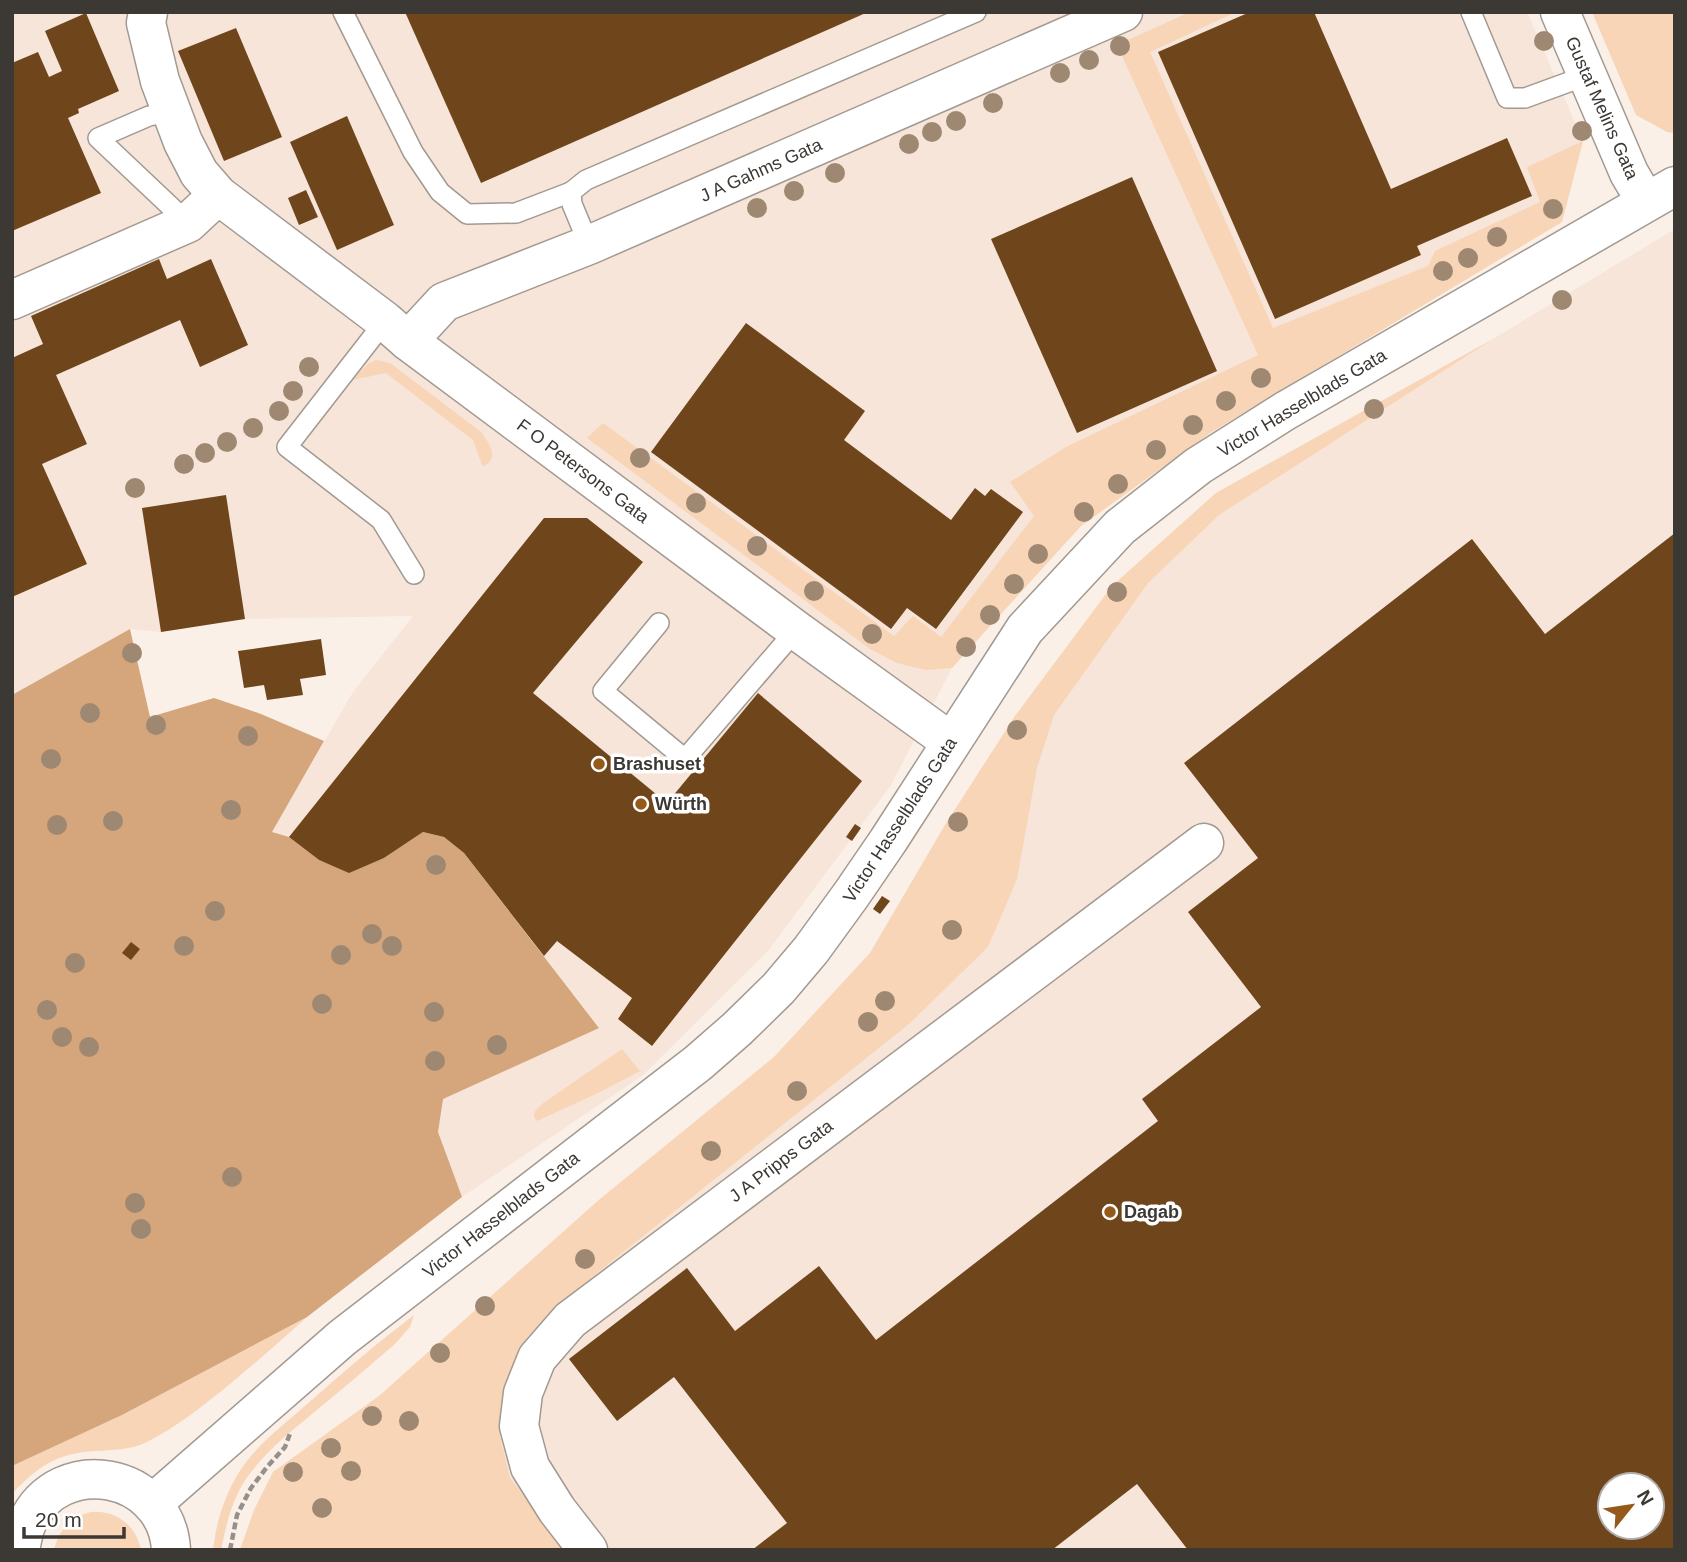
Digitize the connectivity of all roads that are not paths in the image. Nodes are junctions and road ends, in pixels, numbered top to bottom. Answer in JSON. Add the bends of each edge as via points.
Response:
{"nodes":[{"id":1,"x":148,"y":12,"type":"edge"},
{"id":2,"x":343,"y":12,"type":"edge"},
{"id":3,"x":976,"y":12,"type":"edge"},
{"id":4,"x":1123,"y":12,"type":"edge"},
{"id":5,"x":1471,"y":12,"type":"edge"},
{"id":6,"x":1560,"y":12,"type":"edge"},
{"id":7,"x":1588,"y":75,"type":"junction"},
{"id":8,"x":172,"y":112,"type":"junction"},
{"id":9,"x":571,"y":192,"type":"junction"},
{"id":10,"x":1660,"y":194,"type":"edge"},
{"id":11,"x":218,"y":195,"type":"junction"},
{"id":12,"x":188,"y":223,"type":"junction"},
{"id":13,"x":589,"y":245,"type":"junction"},
{"id":14,"x":12,"y":300,"type":"edge"},
{"id":15,"x":397,"y":331,"type":"junction"},
{"id":16,"x":414,"y":574,"type":"dead end"},
{"id":17,"x":659,"y":623,"type":"dead end"},
{"id":18,"x":796,"y":630,"type":"junction"},
{"id":19,"x":951,"y":742,"type":"junction"},
{"id":20,"x":1204,"y":843,"type":"dead end"},
{"id":21,"x":152,"y":1504,"type":"junction"},
{"id":22,"x":20,"y":1550,"type":"edge"},
{"id":23,"x":171,"y":1550,"type":"edge"},
{"id":24,"x":588,"y":1550,"type":"edge"}],
"edges":[{"from":1,"to":8,"type":"street","name":"F O Petersons Gata","via":[[145,23]]},
{"from":2,"to":9,"type":"lane","via":[[413,152],[449,200],[467,214],[516,213]]},
{"from":3,"to":9,"type":"lane","via":[[586,180]]},
{"from":4,"to":13,"type":"street","name":"J A Gahms Gata"},
{"from":5,"to":7,"type":"lane","via":[[1507,98],[1525,98]]},
{"from":6,"to":7,"type":"street","name":"Gustaf Melins Gata"},
{"from":7,"to":10,"type":"street","name":"Gustaf Melins Gata","via":[[1629,173]]},
{"from":8,"to":11,"type":"street","name":"F O Petersons Gata","via":[[199,173]]},
{"from":8,"to":12,"type":"lane","via":[[149,116],[98,138]]},
{"from":9,"to":13,"type":"lane"},
{"from":10,"to":19,"type":"street","name":"Victor Hasselblads Gata","via":[[1198,466],[1121,527],[1025,629]]},
{"from":11,"to":12,"type":"street"},
{"from":11,"to":15,"type":"street","name":"F O Petersons Gata"},
{"from":12,"to":14,"type":"street"},
{"from":13,"to":15,"type":"street","name":"J A Gahms Gata","via":[[444,302]]},
{"from":15,"to":16,"type":"lane","via":[[287,447],[381,520]]},
{"from":15,"to":18,"type":"street","name":"F O Petersons Gata"},
{"from":17,"to":18,"type":"lane","via":[[603,691],[685,759]]},
{"from":18,"to":19,"type":"street","name":"F O Petersons Gata"},
{"from":19,"to":21,"type":"street","name":"Victor Hasselblads Gata","via":[[811,950],[737,1029],[688,1072],[342,1338]]},
{"from":20,"to":24,"type":"street","name":"J A Pripps Gata","via":[[570,1320],[537,1358],[523,1393],[519,1426],[530,1467]]},
{"from":21,"to":22,"type":"street","via":[[118,1482],[91,1479],[65,1485],[34,1511]]},
{"from":21,"to":23,"type":"street","via":[[164,1522]]}]}
